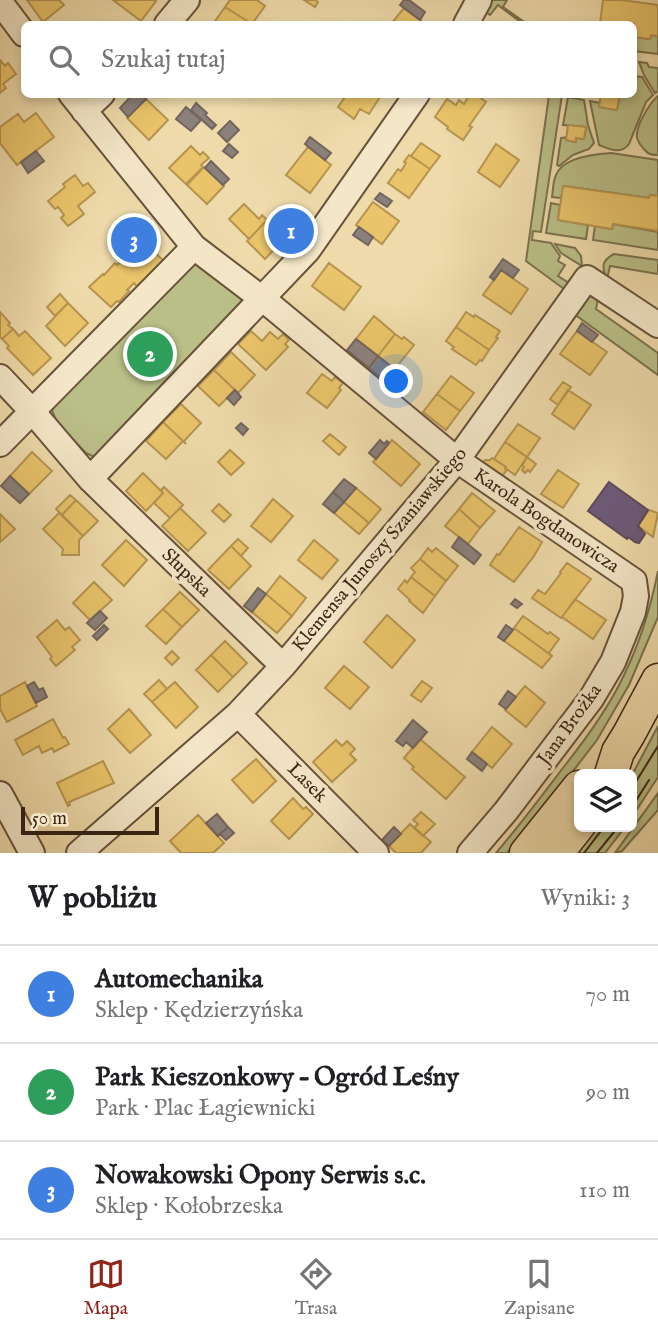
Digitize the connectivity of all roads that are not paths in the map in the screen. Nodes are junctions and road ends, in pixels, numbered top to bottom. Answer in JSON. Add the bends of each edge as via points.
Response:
{"nodes":[{"id":1,"x":187,"y":0,"type":"edge"},
{"id":2,"x":480,"y":0,"type":"edge"},
{"id":3,"x":0,"y":2,"type":"edge"},
{"id":4,"x":170,"y":21,"type":"edge"},
{"id":5,"x":468,"y":21,"type":"edge"},
{"id":6,"x":21,"y":30,"type":"edge"},
{"id":7,"x":414,"y":98,"type":"edge"},
{"id":8,"x":85,"y":100,"type":"edge"},
{"id":9,"x":194,"y":247,"type":"junction"},
{"id":10,"x":263,"y":300,"type":"junction"},
{"id":11,"x":658,"y":325,"type":"edge"},
{"id":12,"x":0,"y":377,"type":"edge"},
{"id":13,"x":32,"y":411,"type":"junction"},
{"id":14,"x":0,"y":443,"type":"edge"},
{"id":15,"x":457,"y":460,"type":"junction"},
{"id":16,"x":90,"y":479,"type":"junction"},
{"id":17,"x":634,"y":581,"type":"joint"},
{"id":18,"x":283,"y":666,"type":"junction"},
{"id":19,"x":658,"y":680,"type":"edge"},
{"id":20,"x":238,"y":714,"type":"junction"},
{"id":21,"x":614,"y":763,"type":"edge"},
{"id":22,"x":574,"y":793,"type":"edge"},
{"id":23,"x":0,"y":794,"type":"edge"},
{"id":24,"x":574,"y":831,"type":"edge"},
{"id":25,"x":32,"y":853,"type":"edge"},
{"id":26,"x":79,"y":853,"type":"edge"},
{"id":27,"x":376,"y":853,"type":"edge"},
{"id":28,"x":470,"y":853,"type":"edge"},
{"id":29,"x":526,"y":853,"type":"edge"},
{"id":30,"x":557,"y":853,"type":"edge"}],
"edges":[{"from":1,"to":4,"type":"street"},
{"from":2,"to":5,"type":"street"},
{"from":3,"to":6,"type":"street"},
{"from":7,"to":10,"type":"street","via":[[308,250]]},
{"from":8,"to":9,"type":"street","name":"Karola Bogdanowicza"},
{"from":9,"to":10,"type":"street","name":"Karola Bogdanowicza"},
{"from":9,"to":13,"type":"street"},
{"from":10,"to":15,"type":"street","name":"Karola Bogdanowicza"},
{"from":10,"to":16,"type":"street"},
{"from":11,"to":15,"type":"street","name":"Klemensa Junoszy Szaniawskiego","via":[[587,278]]},
{"from":12,"to":13,"type":"street","name":"Słupska"},
{"from":13,"to":14,"type":"street"},
{"from":13,"to":16,"type":"street","name":"Słupska"},
{"from":15,"to":17,"type":"street","name":"Karola Bogdanowicza"},
{"from":15,"to":18,"type":"street","name":"Klemensa Junoszy Szaniawskiego"},
{"from":16,"to":18,"type":"street","name":"Słupska"},
{"from":17,"to":28,"type":"street","name":"Jana Brożka","via":[[633,612],[613,662],[591,699]]},
{"from":18,"to":20,"type":"street","name":"Klemensa Junoszy Szaniawskiego"},
{"from":19,"to":21,"type":"main road"},
{"from":20,"to":26,"type":"street","name":"Klemensa Junoszy Szaniawskiego"},
{"from":20,"to":27,"type":"street","name":"Lasek"},
{"from":22,"to":29,"type":"main road"},
{"from":23,"to":25,"type":"street"},
{"from":24,"to":30,"type":"main road"}]}
